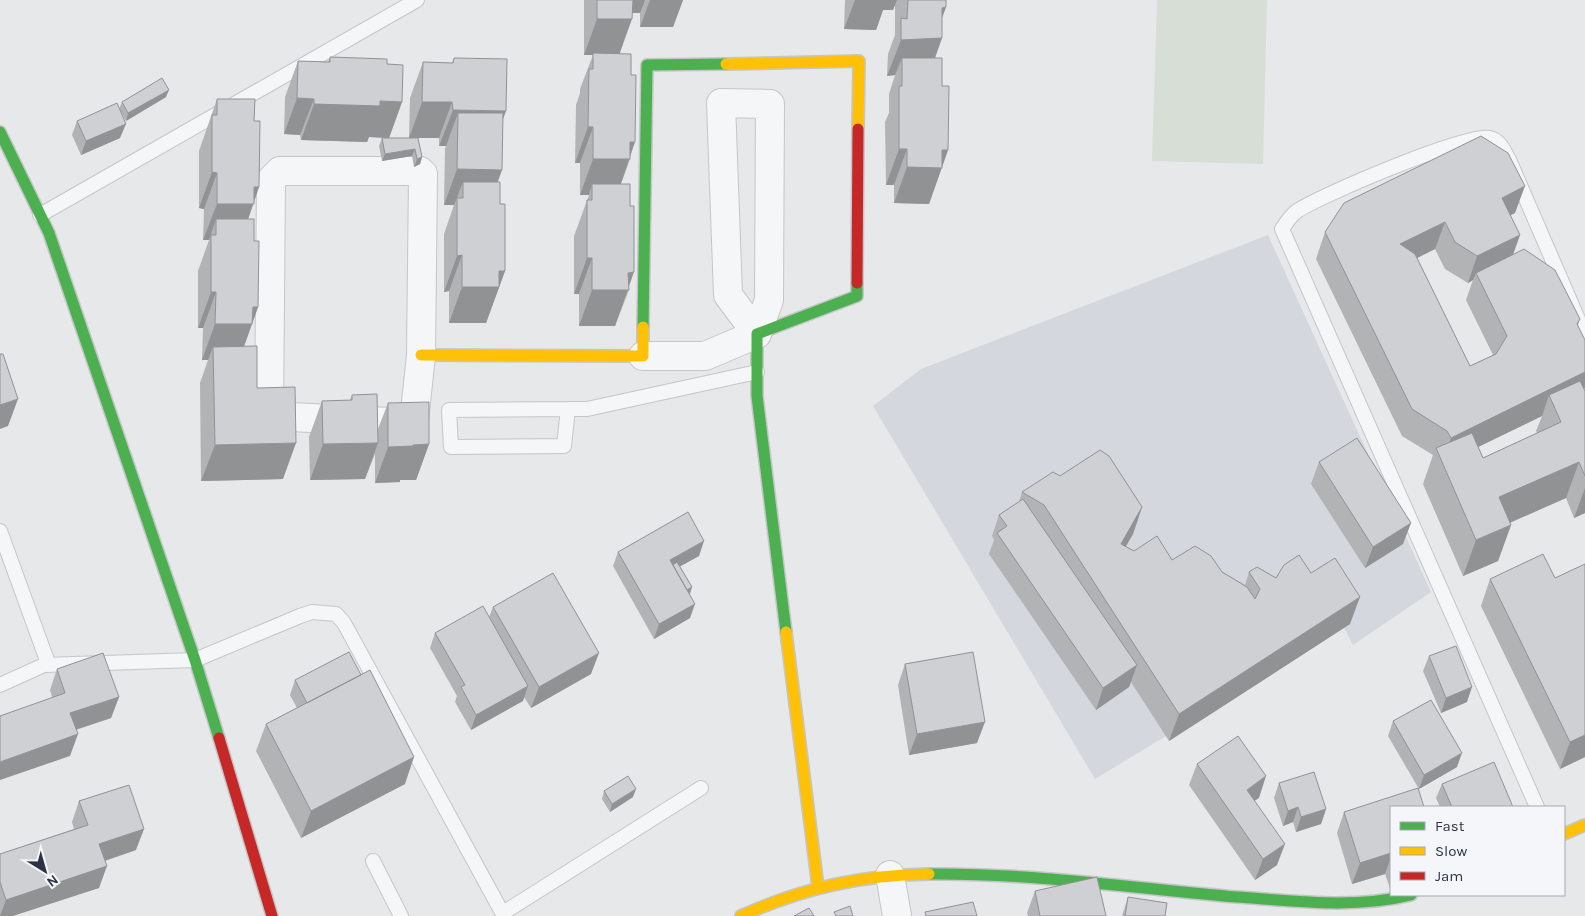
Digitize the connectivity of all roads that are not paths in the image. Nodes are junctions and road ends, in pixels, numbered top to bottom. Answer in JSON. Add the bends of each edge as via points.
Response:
{"nodes":[{"id":1,"x":417,"y":0,"type":"edge"},
{"id":2,"x":0,"y":132,"type":"edge"},
{"id":3,"x":8,"y":169,"type":"edge"},
{"id":4,"x":40,"y":215,"type":"junction"},
{"id":5,"x":757,"y":334,"type":"junction"},
{"id":6,"x":1585,"y":335,"type":"edge"},
{"id":7,"x":421,"y":355,"type":"junction"},
{"id":8,"x":643,"y":356,"type":"junction"},
{"id":9,"x":757,"y":372,"type":"junction"},
{"id":10,"x":568,"y":409,"type":"junction"},
{"id":11,"x":0,"y":531,"type":"edge"},
{"id":12,"x":195,"y":660,"type":"junction"},
{"id":13,"x":48,"y":663,"type":"dead end"},
{"id":14,"x":0,"y":684,"type":"edge"},
{"id":15,"x":701,"y":788,"type":"dead end"},
{"id":16,"x":1537,"y":806,"type":"edge"},
{"id":17,"x":1585,"y":825,"type":"edge"},
{"id":18,"x":1565,"y":834,"type":"edge"},
{"id":19,"x":373,"y":861,"type":"dead end"},
{"id":20,"x":890,"y":875,"type":"junction"},
{"id":21,"x":818,"y":887,"type":"junction"},
{"id":22,"x":1404,"y":896,"type":"edge"},
{"id":23,"x":503,"y":915,"type":"edge"},
{"id":24,"x":272,"y":916,"type":"edge"},
{"id":25,"x":401,"y":916,"type":"edge"},
{"id":26,"x":741,"y":916,"type":"edge"},
{"id":27,"x":897,"y":916,"type":"edge"}],
"edges":[{"from":1,"to":4,"type":"lane"},
{"from":2,"to":3,"type":"street"},
{"from":3,"to":4,"type":"street"},
{"from":4,"to":12,"type":"street","via":[[49,233]]},
{"from":5,"to":5,"type":"street","via":[[769,300],[770,104],[721,103],[728,295]]},
{"from":5,"to":8,"type":"street","via":[[705,356]]},
{"from":5,"to":8,"type":"street","via":[[857,296],[859,61],[647,65]]},
{"from":5,"to":9,"type":"street"},
{"from":6,"to":16,"type":"lane","via":[[1510,162],[1498,142],[1488,137],[1455,144],[1325,195],[1294,212],[1282,229]]},
{"from":7,"to":7,"type":"street","via":[[415,418],[409,423],[269,414],[271,180],[276,173],[420,171],[423,174]]},
{"from":7,"to":8,"type":"street"},
{"from":9,"to":10,"type":"lane","via":[[587,409]]},
{"from":9,"to":21,"type":"street","via":[[758,406]]},
{"from":10,"to":10,"type":"lane","via":[[449,410],[451,447],[564,446]]},
{"from":11,"to":13,"type":"lane"},
{"from":12,"to":14,"type":"lane","via":[[44,665]]},
{"from":12,"to":23,"type":"lane","via":[[312,612],[336,614],[344,623]]},
{"from":12,"to":24,"type":"street"},
{"from":15,"to":23,"type":"lane"},
{"from":17,"to":18,"type":"street"},
{"from":19,"to":25,"type":"lane"},
{"from":20,"to":21,"type":"street"},
{"from":20,"to":22,"type":"street","via":[[986,873],[1281,901],[1367,901]]},
{"from":20,"to":27,"type":"street"},
{"from":21,"to":26,"type":"street","via":[[760,906]]}]}
